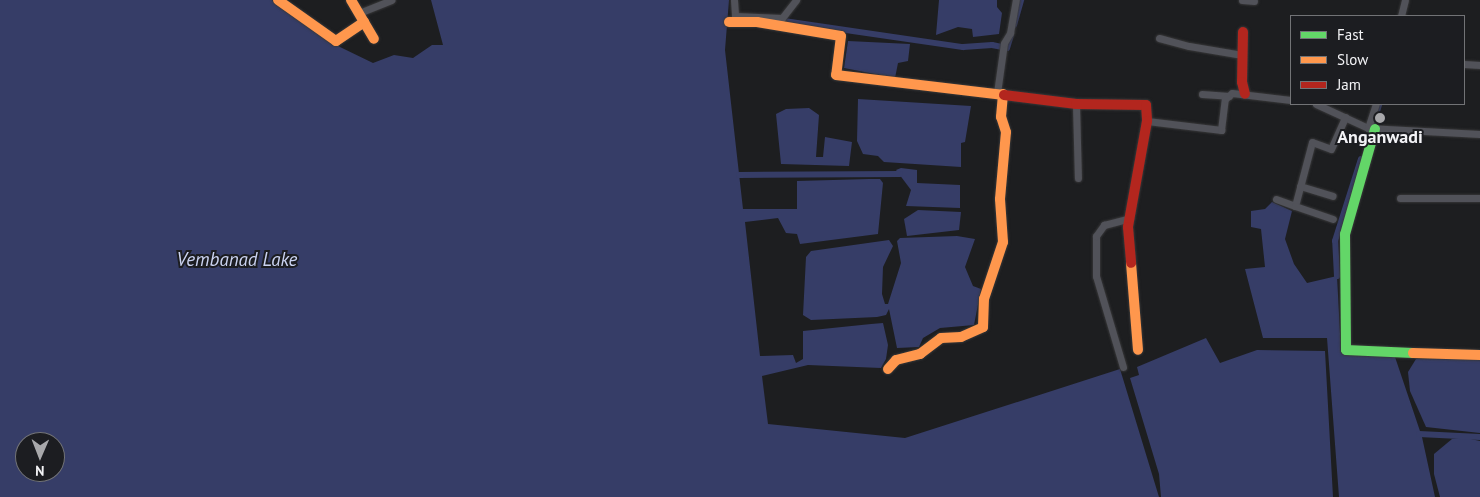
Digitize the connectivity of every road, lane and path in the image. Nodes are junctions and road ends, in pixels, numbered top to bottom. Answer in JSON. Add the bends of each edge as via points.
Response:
{"nodes":[{"id":1,"x":278,"y":0,"type":"edge"},
{"id":2,"x":352,"y":0,"type":"edge"},
{"id":3,"x":391,"y":0,"type":"edge"},
{"id":4,"x":734,"y":0,"type":"edge"},
{"id":5,"x":796,"y":0,"type":"edge"},
{"id":6,"x":1016,"y":0,"type":"edge"},
{"id":7,"x":1242,"y":0,"type":"edge"},
{"id":8,"x":1405,"y":0,"type":"edge"},
{"id":9,"x":1254,"y":1,"type":"edge"},
{"id":10,"x":790,"y":9,"type":"junction"},
{"id":11,"x":1401,"y":15,"type":"edge"},
{"id":12,"x":362,"y":18,"type":"junction"},
{"id":13,"x":729,"y":22,"type":"dead end"},
{"id":14,"x":788,"y":27,"type":"junction"},
{"id":15,"x":1243,"y":32,"type":"dead end"},
{"id":16,"x":1159,"y":38,"type":"dead end"},
{"id":17,"x":374,"y":40,"type":"dead end"},
{"id":18,"x":1242,"y":55,"type":"junction"},
{"id":19,"x":1465,"y":64,"type":"edge"},
{"id":20,"x":1480,"y":65,"type":"edge"},
{"id":21,"x":1000,"y":94,"type":"junction"},
{"id":22,"x":1202,"y":94,"type":"dead end"},
{"id":23,"x":1245,"y":94,"type":"junction"},
{"id":24,"x":1229,"y":96,"type":"junction"},
{"id":25,"x":1290,"y":100,"type":"edge"},
{"id":26,"x":1076,"y":104,"type":"junction"},
{"id":27,"x":1318,"y":105,"type":"edge"},
{"id":28,"x":1376,"y":105,"type":"edge"},
{"id":29,"x":1345,"y":117,"type":"junction"},
{"id":30,"x":1148,"y":121,"type":"junction"},
{"id":31,"x":1371,"y":128,"type":"junction"},
{"id":32,"x":1480,"y":134,"type":"edge"},
{"id":33,"x":1078,"y":178,"type":"dead end"},
{"id":34,"x":1300,"y":186,"type":"junction"},
{"id":35,"x":1333,"y":196,"type":"dead end"},
{"id":36,"x":1400,"y":198,"type":"dead end"},
{"id":37,"x":1480,"y":198,"type":"edge"},
{"id":38,"x":1276,"y":199,"type":"dead end"},
{"id":39,"x":1295,"y":206,"type":"junction"},
{"id":40,"x":1130,"y":218,"type":"junction"},
{"id":41,"x":1333,"y":218,"type":"dead end"},
{"id":42,"x":1138,"y":350,"type":"dead end"},
{"id":43,"x":1480,"y":356,"type":"edge"},
{"id":44,"x":1123,"y":367,"type":"dead end"},
{"id":45,"x":888,"y":369,"type":"dead end"}],
"edges":[{"from":1,"to":12,"type":"street","via":[[336,40]]},
{"from":2,"to":12,"type":"street"},
{"from":3,"to":12,"type":"street"},
{"from":4,"to":10,"type":"street","via":[[735,16],[782,18]]},
{"from":5,"to":10,"type":"street"},
{"from":6,"to":21,"type":"street","via":[[1010,34],[1003,48]]},
{"from":7,"to":9,"type":"street"},
{"from":8,"to":11,"type":"street"},
{"from":10,"to":14,"type":"street"},
{"from":12,"to":17,"type":"street"},
{"from":13,"to":14,"type":"street"},
{"from":14,"to":21,"type":"street","via":[[841,36],[836,74]]},
{"from":15,"to":18,"type":"street"},
{"from":16,"to":18,"type":"street"},
{"from":18,"to":23,"type":"street"},
{"from":19,"to":20,"type":"street"},
{"from":21,"to":26,"type":"street"},
{"from":21,"to":45,"type":"street","via":[[1006,132],[1000,198],[1002,242],[984,299],[983,327],[961,336],[941,338],[920,354],[896,360]]},
{"from":22,"to":24,"type":"street"},
{"from":23,"to":24,"type":"street","via":[[1232,93]]},
{"from":23,"to":25,"type":"street"},
{"from":24,"to":30,"type":"street","via":[[1225,99],[1221,130]]},
{"from":26,"to":30,"type":"street","via":[[1146,105]]},
{"from":26,"to":33,"type":"street"},
{"from":27,"to":29,"type":"street"},
{"from":28,"to":31,"type":"street"},
{"from":29,"to":31,"type":"street"},
{"from":29,"to":34,"type":"street","via":[[1331,149],[1312,142]]},
{"from":30,"to":40,"type":"street"},
{"from":31,"to":32,"type":"street"},
{"from":31,"to":43,"type":"street","via":[[1345,234],[1346,350]]},
{"from":34,"to":35,"type":"street"},
{"from":34,"to":39,"type":"street"},
{"from":36,"to":37,"type":"street"},
{"from":38,"to":39,"type":"street"},
{"from":39,"to":41,"type":"street"},
{"from":40,"to":42,"type":"street"},
{"from":40,"to":44,"type":"street","via":[[1104,225],[1096,236],[1096,276]]}]}
